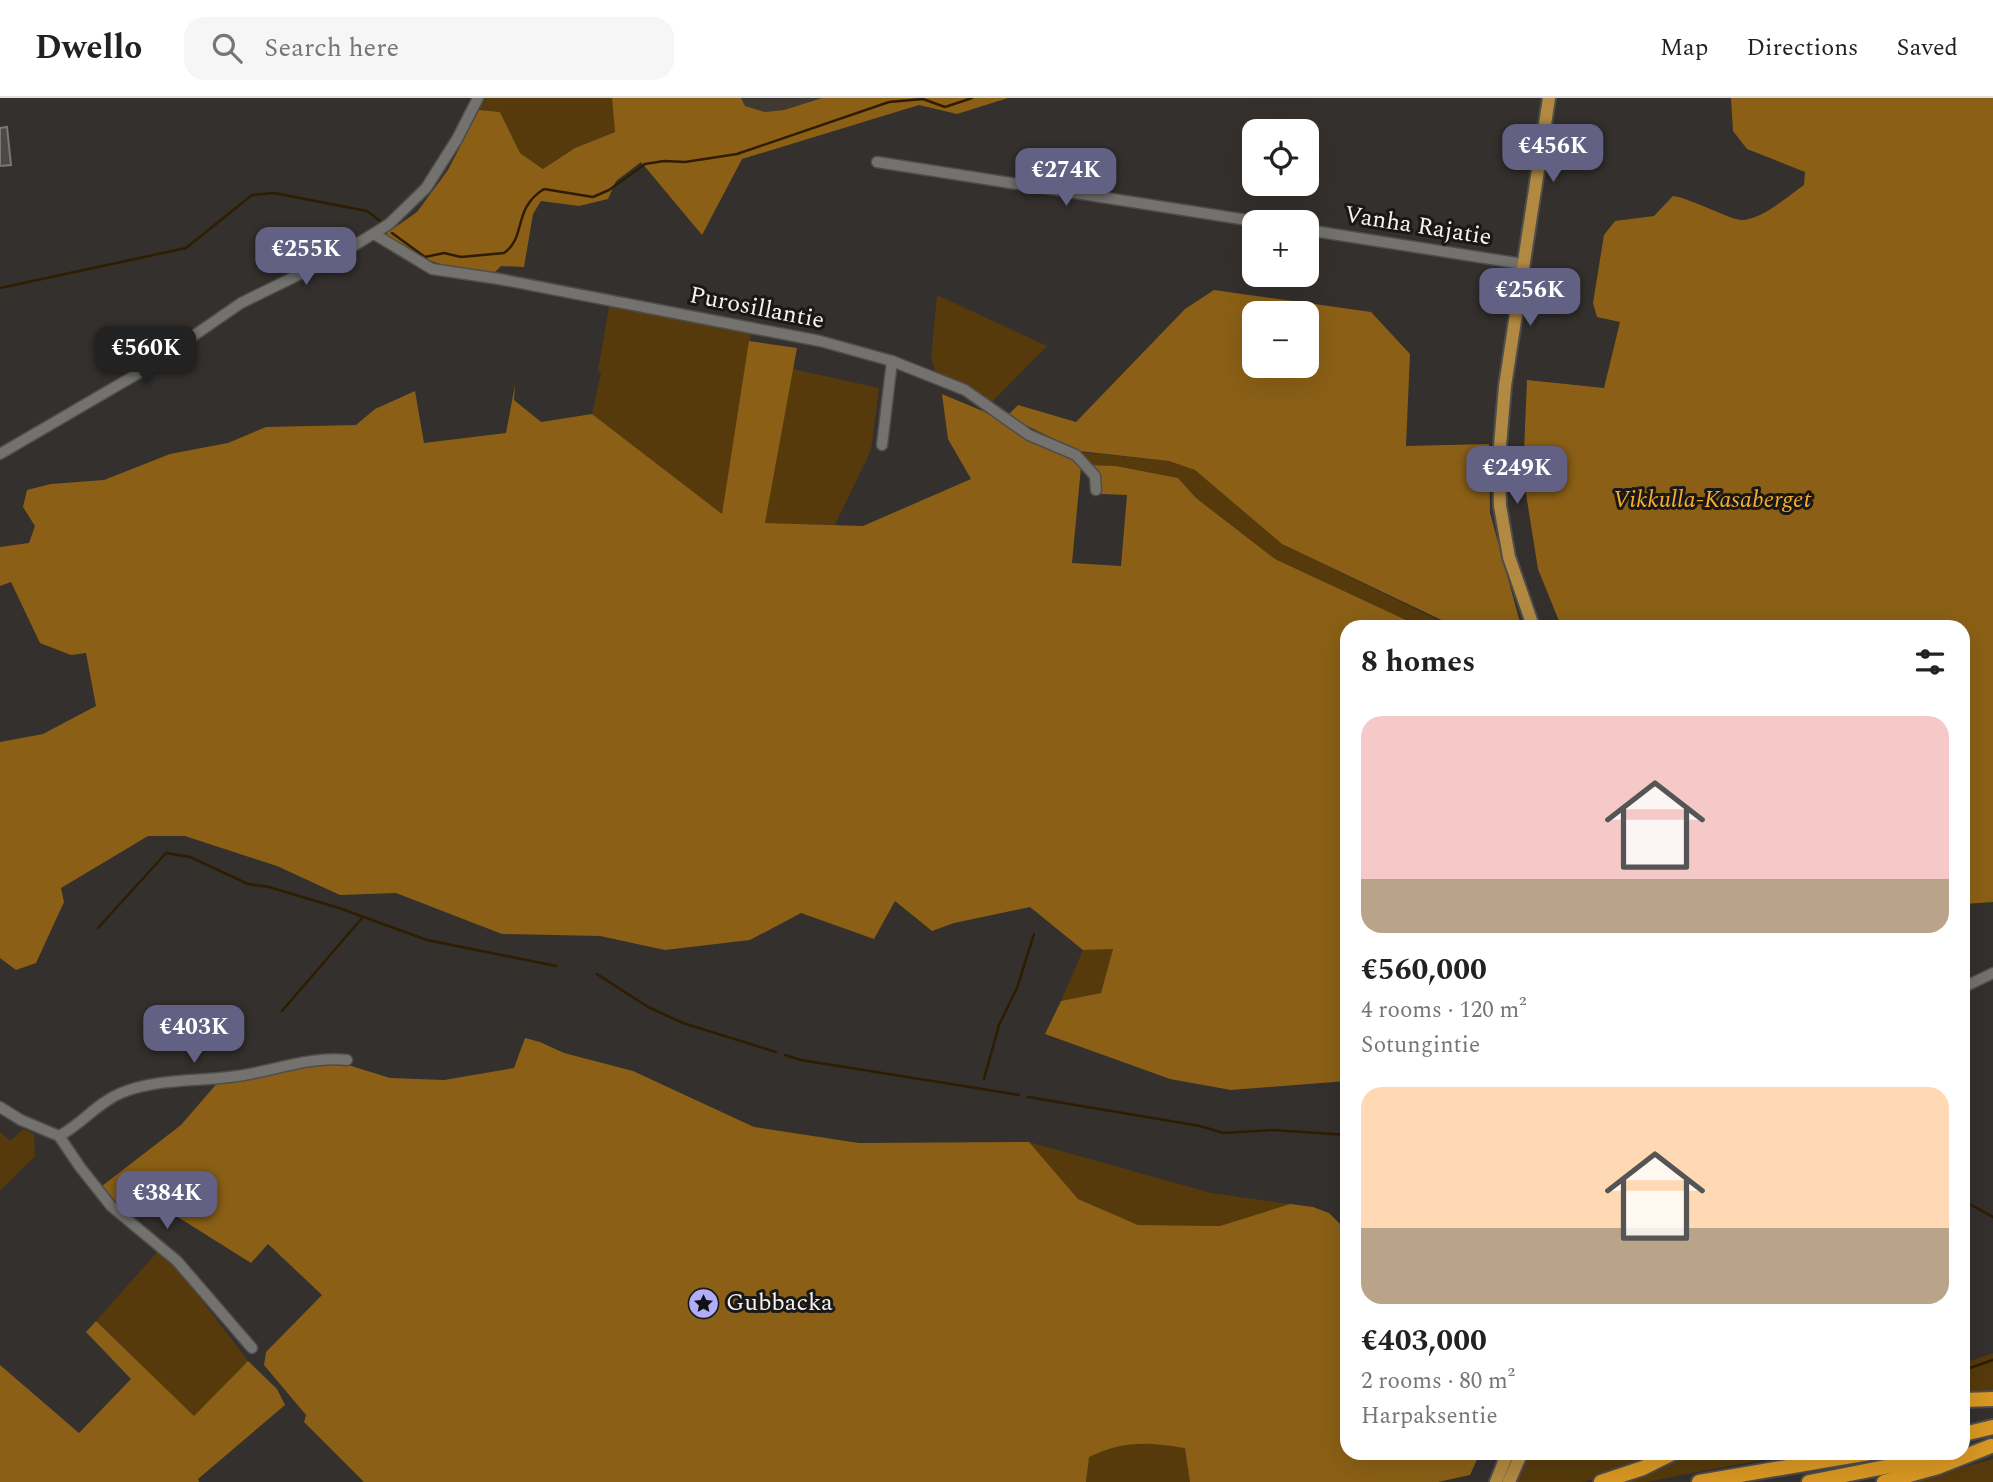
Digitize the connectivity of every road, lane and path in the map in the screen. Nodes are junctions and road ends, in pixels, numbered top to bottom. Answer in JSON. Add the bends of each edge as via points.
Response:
{"nodes":[{"id":1,"x":478,"y":98,"type":"edge"},
{"id":2,"x":1549,"y":98,"type":"edge"},
{"id":3,"x":877,"y":162,"type":"dead end"},
{"id":4,"x":1242,"y":219,"type":"edge"},
{"id":5,"x":1319,"y":232,"type":"edge"},
{"id":6,"x":374,"y":234,"type":"junction"},
{"id":7,"x":1523,"y":264,"type":"junction"},
{"id":8,"x":892,"y":361,"type":"junction"},
{"id":9,"x":882,"y":445,"type":"dead end"},
{"id":10,"x":0,"y":454,"type":"edge"},
{"id":11,"x":1096,"y":490,"type":"dead end"},
{"id":12,"x":1531,"y":620,"type":"edge"},
{"id":13,"x":1993,"y":973,"type":"edge"},
{"id":14,"x":1970,"y":984,"type":"edge"},
{"id":15,"x":347,"y":1060,"type":"dead end"},
{"id":16,"x":0,"y":1107,"type":"edge"},
{"id":17,"x":59,"y":1136,"type":"junction"},
{"id":18,"x":252,"y":1348,"type":"dead end"},
{"id":19,"x":1993,"y":1399,"type":"edge"},
{"id":20,"x":1970,"y":1400,"type":"edge"},
{"id":21,"x":1993,"y":1427,"type":"edge"},
{"id":22,"x":1970,"y":1433,"type":"edge"},
{"id":23,"x":1992,"y":1446,"type":"edge"},
{"id":24,"x":1970,"y":1450,"type":"edge"},
{"id":25,"x":1970,"y":1455,"type":"edge"},
{"id":26,"x":1505,"y":1460,"type":"edge"},
{"id":27,"x":1519,"y":1460,"type":"edge"},
{"id":28,"x":1659,"y":1460,"type":"edge"},
{"id":29,"x":1827,"y":1460,"type":"edge"},
{"id":30,"x":1921,"y":1460,"type":"edge"},
{"id":31,"x":1956,"y":1460,"type":"edge"},
{"id":32,"x":1496,"y":1482,"type":"edge"},
{"id":33,"x":1509,"y":1482,"type":"edge"},
{"id":34,"x":1601,"y":1482,"type":"edge"},
{"id":35,"x":1699,"y":1482,"type":"edge"},
{"id":36,"x":1809,"y":1482,"type":"edge"},
{"id":37,"x":1884,"y":1482,"type":"edge"}],
"edges":[{"from":1,"to":6,"type":"street","via":[[426,188]]},
{"from":2,"to":7,"type":"main road"},
{"from":3,"to":4,"type":"street"},
{"from":5,"to":7,"type":"street","name":"Vanha Rajatie"},
{"from":6,"to":8,"type":"street","name":"Purosillantie","via":[[432,269],[766,330]]},
{"from":6,"to":10,"type":"street","via":[[241,303],[144,370]]},
{"from":7,"to":12,"type":"main road","via":[[1505,386],[1500,506],[1509,557]]},
{"from":8,"to":9,"type":"street"},
{"from":8,"to":11,"type":"street","name":"Purosillantie","via":[[965,390],[1029,435],[1076,455],[1095,476]]},
{"from":13,"to":14,"type":"street"},
{"from":15,"to":17,"type":"street","via":[[302,1062],[234,1077],[153,1084],[114,1096]]},
{"from":16,"to":17,"type":"street"},
{"from":17,"to":18,"type":"street","via":[[111,1206],[177,1261]]},
{"from":19,"to":20,"type":"highway"},
{"from":21,"to":22,"type":"highway"},
{"from":23,"to":24,"type":"highway"},
{"from":23,"to":25,"type":"highway"},
{"from":26,"to":32,"type":"main road"},
{"from":27,"to":33,"type":"main road"},
{"from":28,"to":34,"type":"highway"},
{"from":29,"to":35,"type":"highway"},
{"from":30,"to":36,"type":"highway"},
{"from":31,"to":37,"type":"highway"}]}
